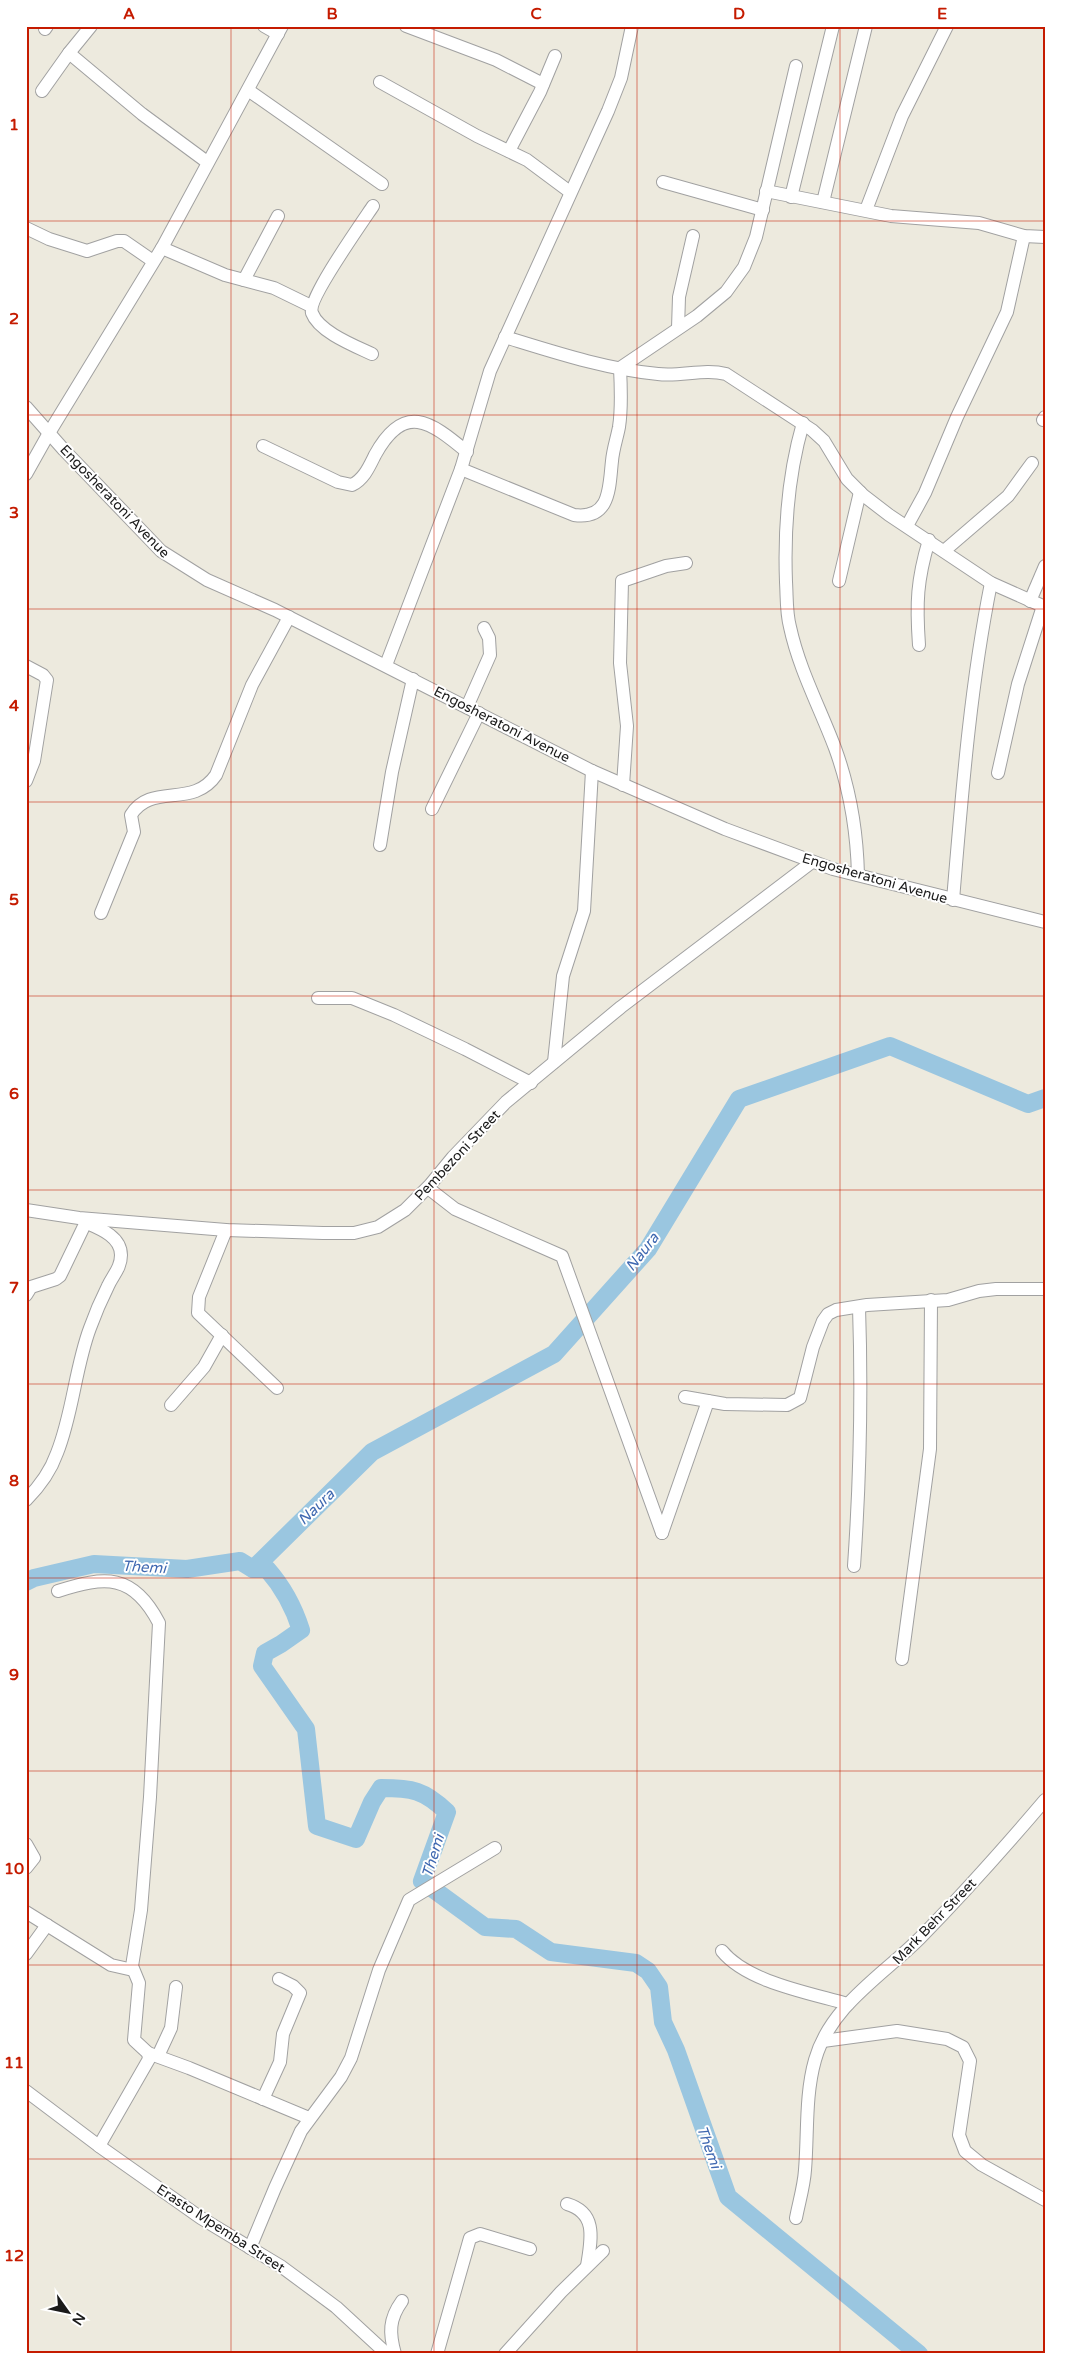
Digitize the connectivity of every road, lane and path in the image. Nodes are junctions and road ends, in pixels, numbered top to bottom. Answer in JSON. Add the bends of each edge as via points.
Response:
{"nodes":[{"id":1,"x":91,"y":26,"type":"edge"},
{"id":2,"x":264,"y":26,"type":"edge"},
{"id":3,"x":406,"y":26,"type":"edge"},
{"id":4,"x":632,"y":26,"type":"edge"},
{"id":5,"x":834,"y":26,"type":"edge"},
{"id":6,"x":866,"y":26,"type":"edge"},
{"id":7,"x":947,"y":26,"type":"edge"},
{"id":8,"x":280,"y":30,"type":"edge"},
{"id":9,"x":68,"y":53,"type":"junction"},
{"id":10,"x":555,"y":56,"type":"dead end"},
{"id":11,"x":796,"y":66,"type":"dead end"},
{"id":12,"x":380,"y":82,"type":"dead end"},
{"id":13,"x":543,"y":84,"type":"junction"},
{"id":14,"x":248,"y":90,"type":"junction"},
{"id":15,"x":42,"y":91,"type":"dead end"},
{"id":16,"x":509,"y":151,"type":"junction"},
{"id":17,"x":207,"y":162,"type":"junction"},
{"id":18,"x":663,"y":182,"type":"dead end"},
{"id":19,"x":382,"y":184,"type":"dead end"},
{"id":20,"x":766,"y":191,"type":"junction"},
{"id":21,"x":570,"y":192,"type":"junction"},
{"id":22,"x":791,"y":197,"type":"junction"},
{"id":23,"x":823,"y":202,"type":"junction"},
{"id":24,"x":373,"y":206,"type":"dead end"},
{"id":25,"x":762,"y":210,"type":"junction"},
{"id":26,"x":866,"y":210,"type":"junction"},
{"id":27,"x":278,"y":216,"type":"dead end"},
{"id":28,"x":26,"y":228,"type":"edge"},
{"id":29,"x":694,"y":236,"type":"dead end"},
{"id":30,"x":1024,"y":236,"type":"junction"},
{"id":31,"x":1045,"y":237,"type":"edge"},
{"id":32,"x":162,"y":248,"type":"junction"},
{"id":33,"x":154,"y":261,"type":"junction"},
{"id":34,"x":244,"y":280,"type":"junction"},
{"id":35,"x":311,"y":306,"type":"junction"},
{"id":36,"x":678,"y":328,"type":"junction"},
{"id":37,"x":504,"y":337,"type":"junction"},
{"id":38,"x":372,"y":354,"type":"dead end"},
{"id":39,"x":620,"y":368,"type":"junction"},
{"id":40,"x":26,"y":406,"type":"edge"},
{"id":41,"x":803,"y":423,"type":"junction"},
{"id":42,"x":49,"y":433,"type":"junction"},
{"id":43,"x":263,"y":446,"type":"dead end"},
{"id":44,"x":467,"y":452,"type":"junction"},
{"id":45,"x":1032,"y":463,"type":"dead end"},
{"id":46,"x":461,"y":469,"type":"junction"},
{"id":47,"x":26,"y":474,"type":"edge"},
{"id":48,"x":860,"y":492,"type":"junction"},
{"id":49,"x":907,"y":526,"type":"junction"},
{"id":50,"x":929,"y":540,"type":"junction"},
{"id":51,"x":944,"y":551,"type":"junction"},
{"id":52,"x":686,"y":562,"type":"dead end"},
{"id":53,"x":1045,"y":566,"type":"edge"},
{"id":54,"x":839,"y":581,"type":"dead end"},
{"id":55,"x":992,"y":583,"type":"junction"},
{"id":56,"x":1030,"y":601,"type":"junction"},
{"id":57,"x":1044,"y":607,"type":"edge"},
{"id":58,"x":289,"y":617,"type":"junction"},
{"id":59,"x":484,"y":628,"type":"dead end"},
{"id":60,"x":919,"y":644,"type":"dead end"},
{"id":61,"x":386,"y":665,"type":"junction"},
{"id":62,"x":26,"y":666,"type":"edge"},
{"id":63,"x":413,"y":679,"type":"junction"},
{"id":64,"x":468,"y":707,"type":"junction"},
{"id":65,"x":480,"y":713,"type":"junction"},
{"id":66,"x":592,"y":771,"type":"junction"},
{"id":67,"x":998,"y":773,"type":"dead end"},
{"id":68,"x":26,"y":781,"type":"edge"},
{"id":69,"x":623,"y":785,"type":"junction"},
{"id":70,"x":432,"y":809,"type":"dead end"},
{"id":71,"x":380,"y":845,"type":"dead end"},
{"id":72,"x":812,"y":862,"type":"junction"},
{"id":73,"x":858,"y":875,"type":"junction"},
{"id":74,"x":953,"y":900,"type":"junction"},
{"id":75,"x":100,"y":913,"type":"dead end"},
{"id":76,"x":1045,"y":922,"type":"edge"},
{"id":77,"x":318,"y":998,"type":"dead end"},
{"id":78,"x":554,"y":1062,"type":"junction"},
{"id":79,"x":531,"y":1083,"type":"junction"},
{"id":80,"x":428,"y":1188,"type":"junction"},
{"id":81,"x":26,"y":1210,"type":"edge"},
{"id":82,"x":82,"y":1220,"type":"junction"},
{"id":83,"x":226,"y":1230,"type":"junction"},
{"id":84,"x":1045,"y":1289,"type":"edge"},
{"id":85,"x":26,"y":1295,"type":"edge"},
{"id":86,"x":930,"y":1300,"type":"junction"},
{"id":87,"x":859,"y":1307,"type":"junction"},
{"id":88,"x":222,"y":1335,"type":"junction"},
{"id":89,"x":277,"y":1388,"type":"dead end"},
{"id":90,"x":685,"y":1397,"type":"dead end"},
{"id":91,"x":708,"y":1401,"type":"junction"},
{"id":92,"x":171,"y":1405,"type":"dead end"},
{"id":93,"x":26,"y":1500,"type":"edge"},
{"id":94,"x":854,"y":1566,"type":"dead end"},
{"id":95,"x":58,"y":1591,"type":"dead end"},
{"id":96,"x":902,"y":1659,"type":"dead end"},
{"id":97,"x":1045,"y":1800,"type":"edge"},
{"id":98,"x":26,"y":1844,"type":"edge"},
{"id":99,"x":496,"y":1848,"type":"dead end"},
{"id":100,"x":26,"y":1868,"type":"edge"},
{"id":101,"x":26,"y":1912,"type":"edge"},
{"id":102,"x":47,"y":1925,"type":"junction"},
{"id":103,"x":722,"y":1952,"type":"dead end"},
{"id":104,"x":26,"y":1954,"type":"edge"},
{"id":105,"x":133,"y":1970,"type":"junction"},
{"id":106,"x":279,"y":1979,"type":"dead end"},
{"id":107,"x":176,"y":1987,"type":"dead end"},
{"id":108,"x":848,"y":2004,"type":"junction"},
{"id":109,"x":823,"y":2041,"type":"junction"},
{"id":110,"x":153,"y":2054,"type":"junction"},
{"id":111,"x":26,"y":2092,"type":"edge"},
{"id":112,"x":263,"y":2099,"type":"junction"},
{"id":113,"x":309,"y":2118,"type":"junction"},
{"id":114,"x":98,"y":2146,"type":"junction"},
{"id":115,"x":1045,"y":2200,"type":"edge"},
{"id":116,"x":567,"y":2204,"type":"dead end"},
{"id":117,"x":796,"y":2218,"type":"dead end"},
{"id":118,"x":250,"y":2248,"type":"junction"},
{"id":119,"x":530,"y":2249,"type":"dead end"},
{"id":120,"x":604,"y":2251,"type":"dead end"},
{"id":121,"x":587,"y":2266,"type":"junction"},
{"id":122,"x":402,"y":2301,"type":"dead end"},
{"id":123,"x":386,"y":2354,"type":"edge"},
{"id":124,"x":395,"y":2354,"type":"edge"},
{"id":125,"x":437,"y":2354,"type":"edge"},
{"id":126,"x":505,"y":2354,"type":"edge"}],
"edges":[{"from":1,"to":9,"type":"street"},
{"from":2,"to":8,"type":"street"},
{"from":3,"to":13,"type":"street","via":[[496,60]]},
{"from":4,"to":21,"type":"street","via":[[618,86]]},
{"from":5,"to":22,"type":"street"},
{"from":6,"to":23,"type":"street"},
{"from":7,"to":26,"type":"street","via":[[902,116]]},
{"from":8,"to":14,"type":"street"},
{"from":9,"to":15,"type":"street"},
{"from":9,"to":17,"type":"street"},
{"from":10,"to":13,"type":"street"},
{"from":11,"to":20,"type":"street"},
{"from":12,"to":16,"type":"street"},
{"from":13,"to":16,"type":"street"},
{"from":14,"to":17,"type":"street"},
{"from":14,"to":19,"type":"street"},
{"from":16,"to":21,"type":"street","via":[[528,160]]},
{"from":17,"to":32,"type":"street"},
{"from":18,"to":25,"type":"street"},
{"from":20,"to":22,"type":"street"},
{"from":20,"to":25,"type":"street"},
{"from":21,"to":37,"type":"street"},
{"from":22,"to":23,"type":"street"},
{"from":23,"to":26,"type":"street"},
{"from":24,"to":35,"type":"street"},
{"from":25,"to":36,"type":"street","via":[[744,267],[726,292]]},
{"from":26,"to":30,"type":"street","via":[[891,216],[978,223]]},
{"from":27,"to":34,"type":"street"},
{"from":28,"to":33,"type":"street","via":[[49,240],[87,251],[124,241]]},
{"from":29,"to":36,"type":"street","via":[[679,298]]},
{"from":30,"to":31,"type":"street"},
{"from":30,"to":49,"type":"street","via":[[1007,312]]},
{"from":32,"to":33,"type":"street"},
{"from":32,"to":34,"type":"street"},
{"from":33,"to":42,"type":"street"},
{"from":34,"to":35,"type":"street","via":[[274,288]]},
{"from":35,"to":38,"type":"street","via":[[312,315],[318,322],[340,339]]},
{"from":36,"to":39,"type":"street"},
{"from":37,"to":39,"type":"street"},
{"from":37,"to":44,"type":"street","via":[[490,371]]},
{"from":39,"to":41,"type":"street","via":[[660,374],[716,371],[726,374]]},
{"from":39,"to":46,"type":"street","via":[[620,426],[612,460],[611,483],[603,505],[594,513],[574,515]]},
{"from":40,"to":42,"type":"street","name":"Engosheratoni Avenue"},
{"from":41,"to":48,"type":"street","via":[[824,441],[847,479]]},
{"from":41,"to":73,"type":"street","via":[[796,446],[786,522],[786,605],[800,660],[845,778]]},
{"from":42,"to":47,"type":"street"},
{"from":42,"to":58,"type":"street","name":"Engosheratoni Avenue","via":[[161,551],[206,580]]},
{"from":43,"to":44,"type":"street","via":[[338,482],[352,485],[361,481],[395,428],[408,422],[425,423],[444,433]]},
{"from":44,"to":46,"type":"street"},
{"from":45,"to":51,"type":"street","via":[[1008,496]]},
{"from":46,"to":61,"type":"street"},
{"from":48,"to":49,"type":"street"},
{"from":48,"to":54,"type":"street"},
{"from":49,"to":50,"type":"street"},
{"from":50,"to":51,"type":"street"},
{"from":50,"to":60,"type":"street","via":[[917,588]]},
{"from":51,"to":55,"type":"street"},
{"from":52,"to":69,"type":"street","via":[[622,581],[620,663],[627,726]]},
{"from":53,"to":56,"type":"street"},
{"from":55,"to":56,"type":"street"},
{"from":55,"to":74,"type":"street","via":[[965,753]]},
{"from":56,"to":57,"type":"street"},
{"from":57,"to":67,"type":"street","via":[[1018,684]]},
{"from":58,"to":61,"type":"street","name":"Engosheratoni Avenue"},
{"from":58,"to":75,"type":"street","via":[[252,685],[209,786],[191,793],[145,801],[130,814],[134,832]]},
{"from":59,"to":64,"type":"street","via":[[489,638],[490,655]]},
{"from":61,"to":63,"type":"street","name":"Engosheratoni Avenue"},
{"from":62,"to":68,"type":"street","via":[[48,680],[34,761]]},
{"from":63,"to":64,"type":"street","name":"Engosheratoni Avenue"},
{"from":63,"to":71,"type":"street"},
{"from":64,"to":65,"type":"street","name":"Engosheratoni Avenue"},
{"from":65,"to":66,"type":"street","name":"Engosheratoni Avenue"},
{"from":65,"to":70,"type":"street"},
{"from":66,"to":69,"type":"street","name":"Engosheratoni Avenue"},
{"from":66,"to":78,"type":"street","via":[[584,911],[563,976]]},
{"from":69,"to":72,"type":"street","name":"Engosheratoni Avenue"},
{"from":72,"to":73,"type":"street","name":"Engosheratoni Avenue"},
{"from":72,"to":78,"type":"street","name":"Pembezoni Street"},
{"from":73,"to":74,"type":"street","name":"Engosheratoni Avenue"},
{"from":74,"to":76,"type":"street","name":"Engosheratoni Avenue"},
{"from":77,"to":79,"type":"street","via":[[352,998],[456,1044]]},
{"from":78,"to":79,"type":"street","name":"Pembezoni Street"},
{"from":79,"to":80,"type":"street","name":"Pembezoni Street","via":[[506,1102],[452,1157]]},
{"from":80,"to":83,"type":"street","name":"Pembezoni Street","via":[[378,1228],[354,1233]]},
{"from":80,"to":91,"type":"street","via":[[455,1209],[562,1256],[662,1533]]},
{"from":81,"to":82,"type":"street","name":"Pembezoni Street"},
{"from":82,"to":83,"type":"street","name":"Pembezoni Street"},
{"from":82,"to":85,"type":"street","via":[[60,1276],[31,1287]]},
{"from":82,"to":93,"type":"street","via":[[105,1231],[116,1241],[121,1256],[119,1268],[109,1284],[80,1357],[57,1453],[35,1491]]},
{"from":83,"to":88,"type":"street","via":[[197,1306],[204,1320]]},
{"from":84,"to":86,"type":"street","via":[[996,1289],[948,1300]]},
{"from":86,"to":87,"type":"street"},
{"from":86,"to":96,"type":"street","via":[[930,1449]]},
{"from":87,"to":91,"type":"street","via":[[836,1310],[823,1321],[800,1398],[795,1402],[768,1406]]},
{"from":87,"to":94,"type":"street","via":[[861,1469]]},
{"from":88,"to":89,"type":"street"},
{"from":88,"to":92,"type":"street","via":[[204,1367]]},
{"from":90,"to":91,"type":"street"},
{"from":95,"to":105,"type":"street","via":[[89,1581],[121,1583],[144,1602],[159,1623],[150,1787]]},
{"from":97,"to":108,"type":"street","name":"Mark Behr Street","via":[[919,1939]]},
{"from":98,"to":100,"type":"street","via":[[34,1858]]},
{"from":99,"to":113,"type":"street","via":[[409,1900],[380,1970],[351,2058],[341,2077]]},
{"from":101,"to":102,"type":"street"},
{"from":102,"to":104,"type":"street"},
{"from":102,"to":105,"type":"street","via":[[111,1965]]},
{"from":103,"to":108,"type":"street","via":[[758,1976]]},
{"from":105,"to":110,"type":"street","via":[[139,1983],[134,2040]]},
{"from":106,"to":112,"type":"street","via":[[300,1993],[283,2034],[280,2062]]},
{"from":107,"to":110,"type":"street","via":[[171,2028]]},
{"from":108,"to":109,"type":"street","name":"Mark Behr Street"},
{"from":109,"to":115,"type":"street","via":[[897,2031],[947,2039],[963,2047],[970,2061],[959,2135],[965,2150],[982,2165]]},
{"from":109,"to":117,"type":"street","name":"Mark Behr Street","via":[[811,2081],[805,2172]]},
{"from":110,"to":112,"type":"street"},
{"from":110,"to":114,"type":"street"},
{"from":111,"to":114,"type":"street","name":"Erasto Mpemba Street"},
{"from":112,"to":113,"type":"street"},
{"from":113,"to":118,"type":"street"},
{"from":114,"to":118,"type":"street","name":"Erasto Mpemba Street"},
{"from":116,"to":121,"type":"street","via":[[577,2207],[587,2216],[591,2238]]},
{"from":118,"to":123,"type":"street","name":"Erasto Mpemba Street","via":[[336,2307]]},
{"from":119,"to":125,"type":"street","via":[[480,2234],[470,2238]]},
{"from":120,"to":121,"type":"street"},
{"from":121,"to":126,"type":"street"},
{"from":122,"to":124,"type":"street","via":[[391,2322],[390,2338]]}]}
